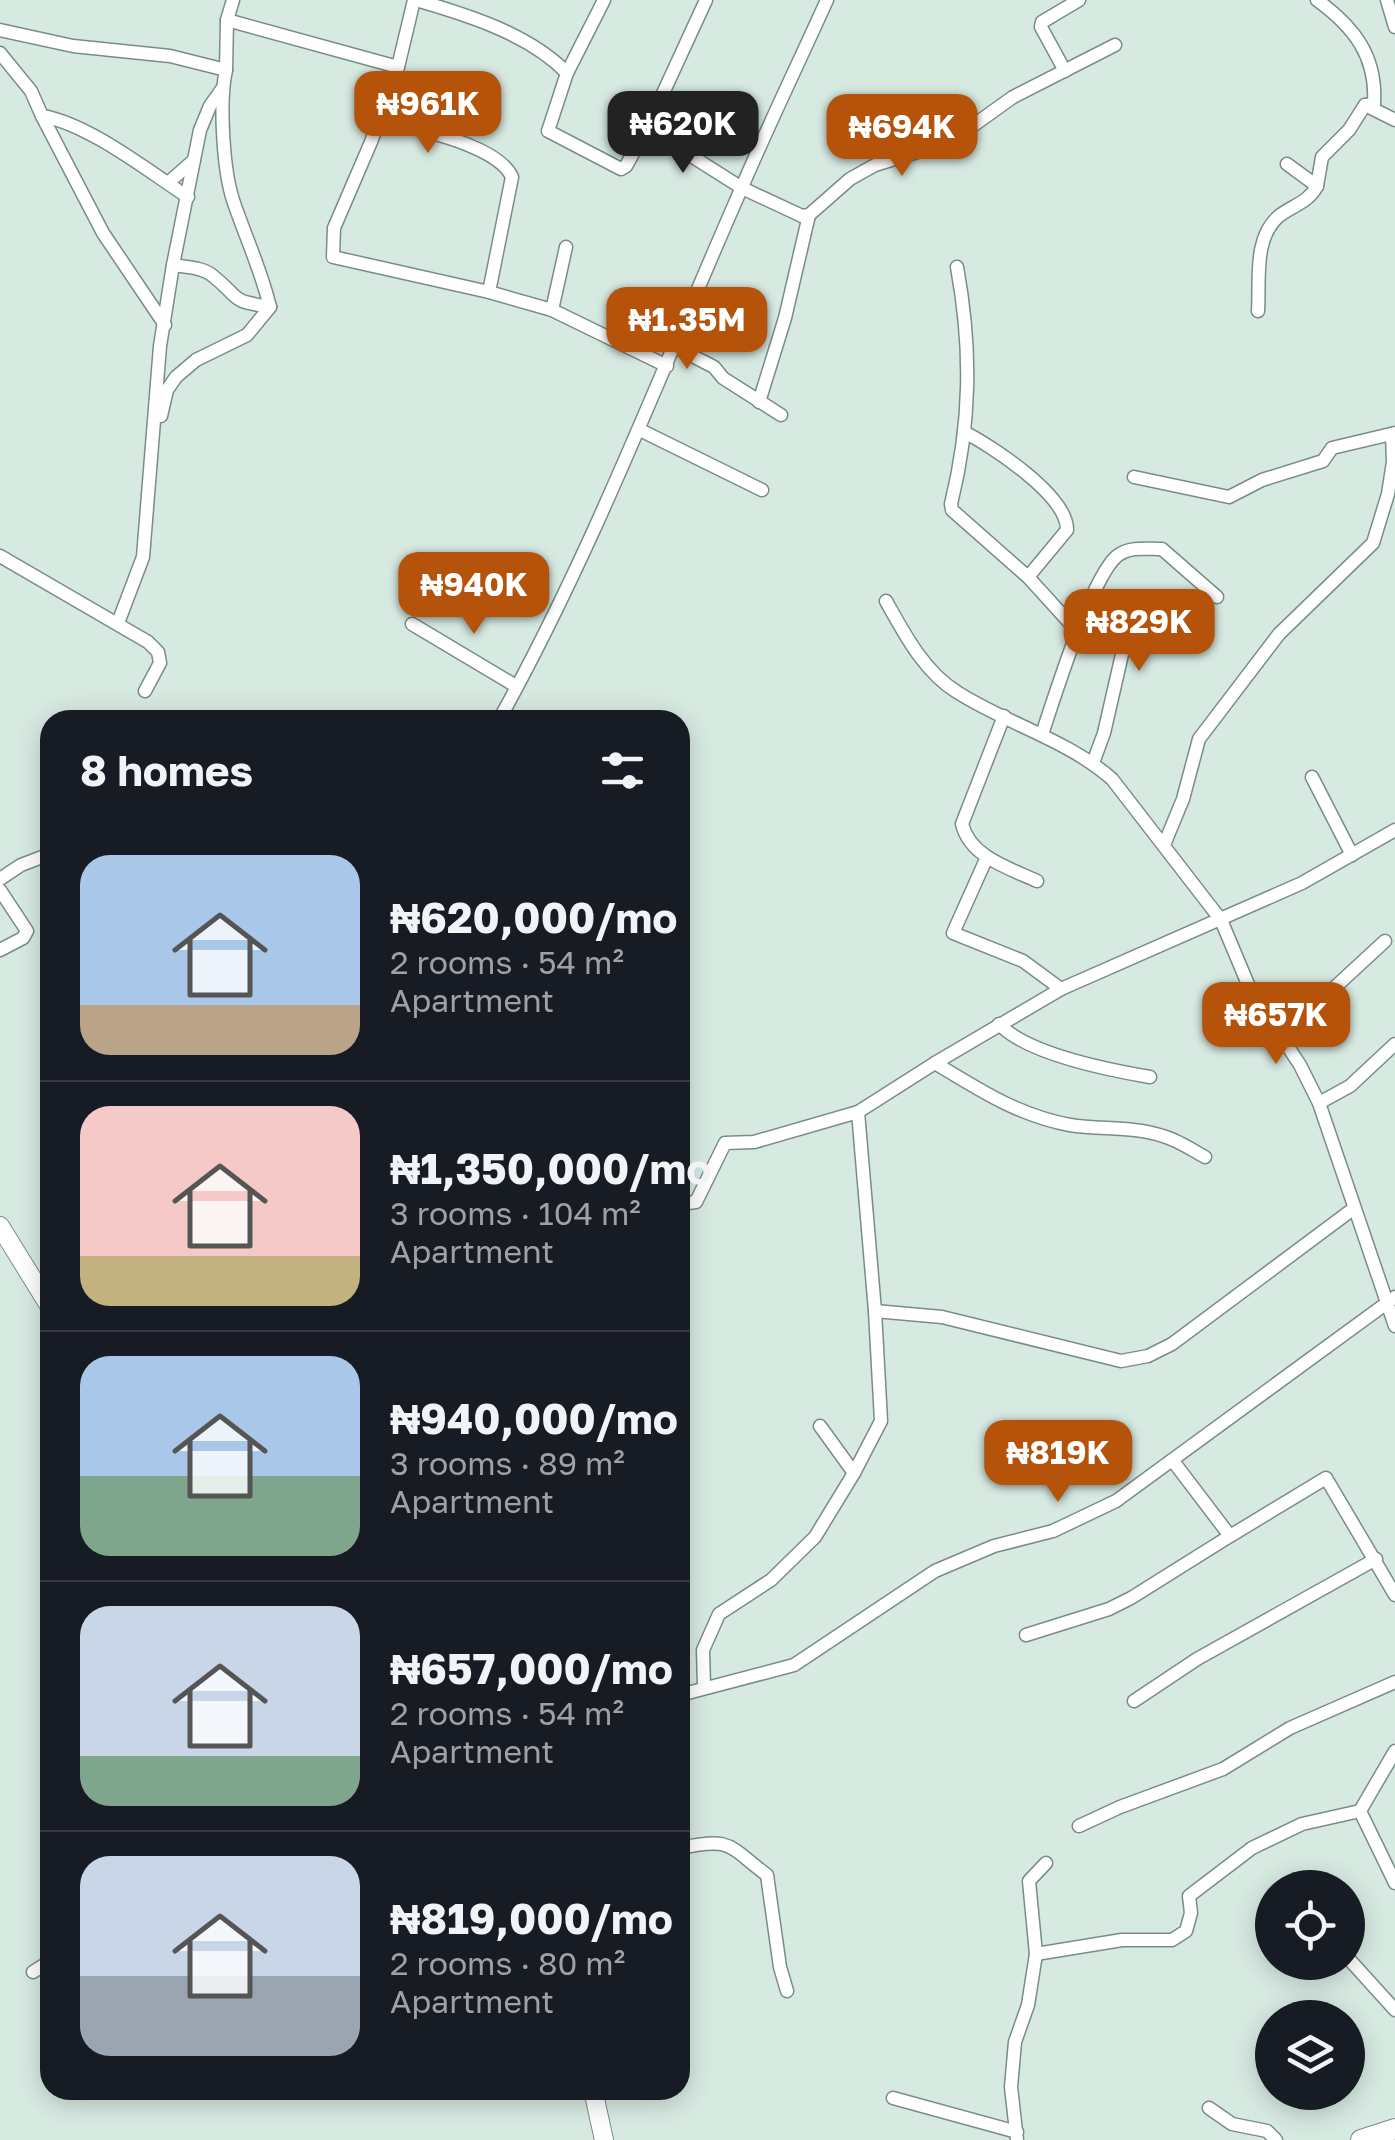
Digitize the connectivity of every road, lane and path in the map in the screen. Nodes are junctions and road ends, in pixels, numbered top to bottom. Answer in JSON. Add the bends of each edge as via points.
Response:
{"nodes":[{"id":1,"x":232,"y":0,"type":"edge"},
{"id":2,"x":415,"y":0,"type":"edge"},
{"id":3,"x":604,"y":0,"type":"edge"},
{"id":4,"x":706,"y":0,"type":"edge"},
{"id":5,"x":828,"y":0,"type":"edge"},
{"id":6,"x":1079,"y":0,"type":"edge"},
{"id":7,"x":1317,"y":0,"type":"edge"},
{"id":8,"x":1387,"y":0,"type":"edge"},
{"id":9,"x":227,"y":20,"type":"junction"},
{"id":10,"x":1395,"y":27,"type":"edge"},
{"id":11,"x":0,"y":30,"type":"edge"},
{"id":12,"x":1115,"y":45,"type":"dead end"},
{"id":13,"x":0,"y":53,"type":"edge"},
{"id":14,"x":398,"y":67,"type":"junction"},
{"id":15,"x":226,"y":70,"type":"junction"},
{"id":16,"x":1065,"y":71,"type":"junction"},
{"id":17,"x":567,"y":73,"type":"junction"},
{"id":18,"x":222,"y":89,"type":"junction"},
{"id":19,"x":1365,"y":105,"type":"junction"},
{"id":20,"x":42,"y":116,"type":"junction"},
{"id":21,"x":380,"y":119,"type":"junction"},
{"id":22,"x":1395,"y":120,"type":"edge"},
{"id":23,"x":647,"y":128,"type":"junction"},
{"id":24,"x":194,"y":160,"type":"junction"},
{"id":25,"x":1287,"y":164,"type":"dead end"},
{"id":26,"x":168,"y":184,"type":"junction"},
{"id":27,"x":1317,"y":186,"type":"junction"},
{"id":28,"x":742,"y":188,"type":"junction"},
{"id":29,"x":188,"y":196,"type":"junction"},
{"id":30,"x":808,"y":215,"type":"junction"},
{"id":31,"x":566,"y":246,"type":"dead end"},
{"id":32,"x":172,"y":265,"type":"junction"},
{"id":33,"x":956,"y":267,"type":"dead end"},
{"id":34,"x":490,"y":292,"type":"junction"},
{"id":35,"x":270,"y":307,"type":"junction"},
{"id":36,"x":552,"y":310,"type":"junction"},
{"id":37,"x":1258,"y":311,"type":"dead end"},
{"id":38,"x":165,"y":326,"type":"junction"},
{"id":39,"x":675,"y":347,"type":"junction"},
{"id":40,"x":667,"y":366,"type":"junction"},
{"id":41,"x":758,"y":402,"type":"junction"},
{"id":42,"x":781,"y":415,"type":"dead end"},
{"id":43,"x":640,"y":430,"type":"junction"},
{"id":44,"x":964,"y":432,"type":"junction"},
{"id":45,"x":1393,"y":433,"type":"edge"},
{"id":46,"x":152,"y":457,"type":"junction"},
{"id":47,"x":1394,"y":462,"type":"edge"},
{"id":48,"x":1134,"y":477,"type":"dead end"},
{"id":49,"x":762,"y":490,"type":"dead end"},
{"id":50,"x":0,"y":556,"type":"edge"},
{"id":51,"x":1028,"y":577,"type":"junction"},
{"id":52,"x":1217,"y":597,"type":"dead end"},
{"id":53,"x":886,"y":601,"type":"dead end"},
{"id":54,"x":118,"y":623,"type":"junction"},
{"id":55,"x":412,"y":624,"type":"dead end"},
{"id":56,"x":1080,"y":629,"type":"junction"},
{"id":57,"x":516,"y":686,"type":"junction"},
{"id":58,"x":145,"y":691,"type":"dead end"},
{"id":59,"x":503,"y":710,"type":"edge"},
{"id":60,"x":1004,"y":716,"type":"junction"},
{"id":61,"x":1042,"y":734,"type":"junction"},
{"id":62,"x":1093,"y":763,"type":"junction"},
{"id":63,"x":1312,"y":777,"type":"dead end"},
{"id":64,"x":1395,"y":830,"type":"edge"},
{"id":65,"x":1164,"y":845,"type":"junction"},
{"id":66,"x":1352,"y":855,"type":"junction"},
{"id":67,"x":987,"y":857,"type":"junction"},
{"id":68,"x":40,"y":858,"type":"edge"},
{"id":69,"x":0,"y":879,"type":"edge"},
{"id":70,"x":1037,"y":880,"type":"dead end"},
{"id":71,"x":0,"y":890,"type":"edge"},
{"id":72,"x":1221,"y":920,"type":"junction"},
{"id":73,"x":1386,"y":941,"type":"dead end"},
{"id":74,"x":0,"y":950,"type":"edge"},
{"id":75,"x":1062,"y":990,"type":"junction"},
{"id":76,"x":999,"y":1024,"type":"junction"},
{"id":77,"x":1278,"y":1032,"type":"junction"},
{"id":78,"x":1395,"y":1044,"type":"edge"},
{"id":79,"x":935,"y":1062,"type":"junction"},
{"id":80,"x":1150,"y":1078,"type":"dead end"},
{"id":81,"x":1320,"y":1102,"type":"junction"},
{"id":82,"x":858,"y":1112,"type":"junction"},
{"id":83,"x":1205,"y":1157,"type":"dead end"},
{"id":84,"x":690,"y":1203,"type":"edge"},
{"id":85,"x":0,"y":1208,"type":"edge"},
{"id":86,"x":1353,"y":1209,"type":"junction"},
{"id":87,"x":0,"y":1226,"type":"edge"},
{"id":88,"x":40,"y":1271,"type":"edge"},
{"id":89,"x":40,"y":1291,"type":"edge"},
{"id":90,"x":1391,"y":1300,"type":"edge"},
{"id":91,"x":876,"y":1311,"type":"junction"},
{"id":92,"x":1395,"y":1326,"type":"edge"},
{"id":93,"x":820,"y":1426,"type":"dead end"},
{"id":94,"x":1173,"y":1461,"type":"junction"},
{"id":95,"x":854,"y":1473,"type":"junction"},
{"id":96,"x":1230,"y":1536,"type":"junction"},
{"id":97,"x":1376,"y":1559,"type":"junction"},
{"id":98,"x":1395,"y":1595,"type":"edge"},
{"id":99,"x":1026,"y":1635,"type":"dead end"},
{"id":100,"x":1395,"y":1682,"type":"edge"},
{"id":101,"x":704,"y":1686,"type":"junction"},
{"id":102,"x":690,"y":1692,"type":"edge"},
{"id":103,"x":1134,"y":1701,"type":"dead end"},
{"id":104,"x":1395,"y":1751,"type":"edge"},
{"id":105,"x":1360,"y":1811,"type":"junction"},
{"id":106,"x":1079,"y":1826,"type":"dead end"},
{"id":107,"x":690,"y":1846,"type":"edge"},
{"id":108,"x":1046,"y":1862,"type":"dead end"},
{"id":109,"x":1395,"y":1883,"type":"edge"},
{"id":110,"x":1036,"y":1954,"type":"junction"},
{"id":111,"x":40,"y":1967,"type":"edge"},
{"id":112,"x":33,"y":1972,"type":"dead end"},
{"id":113,"x":1365,"y":1977,"type":"edge"},
{"id":114,"x":787,"y":1991,"type":"dead end"},
{"id":115,"x":1395,"y":2010,"type":"edge"},
{"id":116,"x":893,"y":2098,"type":"dead end"},
{"id":117,"x":594,"y":2100,"type":"edge"},
{"id":118,"x":606,"y":2100,"type":"edge"},
{"id":119,"x":1209,"y":2108,"type":"dead end"},
{"id":120,"x":1395,"y":2129,"type":"edge"},
{"id":121,"x":1017,"y":2136,"type":"edge"},
{"id":122,"x":604,"y":2140,"type":"edge"},
{"id":123,"x":616,"y":2140,"type":"edge"},
{"id":124,"x":1276,"y":2140,"type":"edge"},
{"id":125,"x":1361,"y":2140,"type":"edge"}],
"edges":[{"from":1,"to":9,"type":"street"},
{"from":2,"to":14,"type":"street"},
{"from":2,"to":17,"type":"street","via":[[524,41]]},
{"from":3,"to":17,"type":"street"},
{"from":4,"to":23,"type":"street"},
{"from":5,"to":28,"type":"street"},
{"from":6,"to":16,"type":"street","via":[[1042,22]]},
{"from":7,"to":19,"type":"street","via":[[1352,32],[1372,63],[1374,104]]},
{"from":8,"to":10,"type":"street"},
{"from":9,"to":14,"type":"street"},
{"from":9,"to":15,"type":"street"},
{"from":11,"to":15,"type":"street"},
{"from":12,"to":16,"type":"street"},
{"from":13,"to":20,"type":"street"},
{"from":14,"to":21,"type":"street"},
{"from":15,"to":18,"type":"street"},
{"from":16,"to":30,"type":"street","via":[[968,130],[850,179]]},
{"from":17,"to":23,"type":"street","via":[[548,131],[621,169]]},
{"from":18,"to":24,"type":"street"},
{"from":18,"to":35,"type":"street","via":[[232,199]]},
{"from":19,"to":22,"type":"street"},
{"from":19,"to":27,"type":"street","via":[[1322,157]]},
{"from":20,"to":26,"type":"street","via":[[91,136]]},
{"from":20,"to":38,"type":"street","via":[[102,234]]},
{"from":21,"to":34,"type":"street","via":[[489,153],[509,170]]},
{"from":21,"to":34,"type":"street","via":[[334,228],[334,257]]},
{"from":23,"to":28,"type":"street"},
{"from":24,"to":26,"type":"street"},
{"from":24,"to":29,"type":"street"},
{"from":25,"to":27,"type":"street"},
{"from":26,"to":29,"type":"street"},
{"from":27,"to":37,"type":"street","via":[[1310,198],[1276,218],[1265,239]]},
{"from":28,"to":30,"type":"street"},
{"from":28,"to":39,"type":"street"},
{"from":29,"to":32,"type":"street"},
{"from":30,"to":41,"type":"street"},
{"from":31,"to":36,"type":"street"},
{"from":32,"to":35,"type":"street","via":[[204,270],[239,302]]},
{"from":32,"to":38,"type":"street"},
{"from":33,"to":44,"type":"street","via":[[968,324]]},
{"from":34,"to":36,"type":"street"},
{"from":35,"to":46,"type":"street","via":[[247,335],[196,360],[170,383]]},
{"from":36,"to":40,"type":"street"},
{"from":38,"to":46,"type":"street"},
{"from":39,"to":40,"type":"street"},
{"from":39,"to":41,"type":"street"},
{"from":40,"to":43,"type":"street"},
{"from":41,"to":42,"type":"street"},
{"from":43,"to":49,"type":"street"},
{"from":43,"to":57,"type":"street"},
{"from":44,"to":51,"type":"street","via":[[952,510]]},
{"from":44,"to":51,"type":"street","via":[[1016,465],[1068,522]]},
{"from":45,"to":47,"type":"street"},
{"from":45,"to":48,"type":"street","via":[[1332,448],[1324,461],[1229,496]]},
{"from":46,"to":54,"type":"street","via":[[143,557]]},
{"from":47,"to":65,"type":"street","via":[[1373,543],[1279,634],[1199,739]]},
{"from":50,"to":54,"type":"street"},
{"from":51,"to":56,"type":"street"},
{"from":52,"to":56,"type":"street","via":[[1162,548],[1130,549],[1100,579]]},
{"from":53,"to":60,"type":"street","via":[[913,648],[954,691]]},
{"from":54,"to":58,"type":"street","via":[[158,652],[160,662]]},
{"from":55,"to":57,"type":"street"},
{"from":56,"to":61,"type":"street"},
{"from":56,"to":62,"type":"street","via":[[1118,639],[1122,650]]},
{"from":57,"to":59,"type":"street"},
{"from":60,"to":61,"type":"street"},
{"from":60,"to":67,"type":"street","via":[[962,824]]},
{"from":61,"to":62,"type":"street"},
{"from":62,"to":65,"type":"street"},
{"from":63,"to":66,"type":"street"},
{"from":64,"to":66,"type":"street"},
{"from":65,"to":72,"type":"street"},
{"from":66,"to":72,"type":"street"},
{"from":67,"to":70,"type":"street"},
{"from":67,"to":75,"type":"street","via":[[954,934],[1023,961]]},
{"from":68,"to":69,"type":"street"},
{"from":71,"to":74,"type":"street","via":[[27,931]]},
{"from":72,"to":75,"type":"street"},
{"from":72,"to":77,"type":"street","via":[[1250,989]]},
{"from":73,"to":77,"type":"street"},
{"from":75,"to":76,"type":"street"},
{"from":76,"to":79,"type":"street"},
{"from":76,"to":80,"type":"street","via":[[1010,1035],[1083,1065]]},
{"from":77,"to":81,"type":"street"},
{"from":78,"to":81,"type":"street","via":[[1350,1086]]},
{"from":79,"to":82,"type":"street"},
{"from":79,"to":83,"type":"street","via":[[1027,1114],[1166,1136]]},
{"from":81,"to":86,"type":"street"},
{"from":82,"to":84,"type":"street","via":[[754,1142],[725,1143]]},
{"from":82,"to":91,"type":"street"},
{"from":85,"to":88,"type":"main road"},
{"from":86,"to":90,"type":"street"},
{"from":86,"to":91,"type":"street","via":[[1148,1356],[1121,1360],[942,1317]]},
{"from":87,"to":89,"type":"main road"},
{"from":90,"to":92,"type":"street"},
{"from":90,"to":94,"type":"street"},
{"from":91,"to":95,"type":"street","via":[[881,1421]]},
{"from":93,"to":95,"type":"street"},
{"from":94,"to":96,"type":"street"},
{"from":94,"to":101,"type":"street","via":[[1116,1501],[1053,1531],[994,1546],[935,1572],[794,1664]]},
{"from":95,"to":101,"type":"street","via":[[814,1537],[770,1580],[719,1614],[703,1650]]},
{"from":96,"to":97,"type":"street","via":[[1326,1478]]},
{"from":96,"to":99,"type":"street","via":[[1109,1609]]},
{"from":97,"to":98,"type":"street"},
{"from":97,"to":103,"type":"street"},
{"from":100,"to":106,"type":"street","via":[[1290,1728],[1223,1769]]},
{"from":101,"to":102,"type":"street"},
{"from":104,"to":105,"type":"street"},
{"from":105,"to":109,"type":"street"},
{"from":105,"to":110,"type":"street","via":[[1302,1824],[1252,1848],[1188,1896],[1192,1914],[1172,1940],[1122,1940]]},
{"from":107,"to":114,"type":"street","via":[[716,1840],[732,1845],[768,1874]]},
{"from":108,"to":110,"type":"street","via":[[1028,1881]]},
{"from":110,"to":121,"type":"street","via":[[1012,2072]]},
{"from":111,"to":112,"type":"street"},
{"from":113,"to":115,"type":"street"},
{"from":116,"to":121,"type":"street"},
{"from":117,"to":122,"type":"main road"},
{"from":118,"to":123,"type":"main road"},
{"from":119,"to":124,"type":"street"},
{"from":120,"to":125,"type":"highway"}]}
